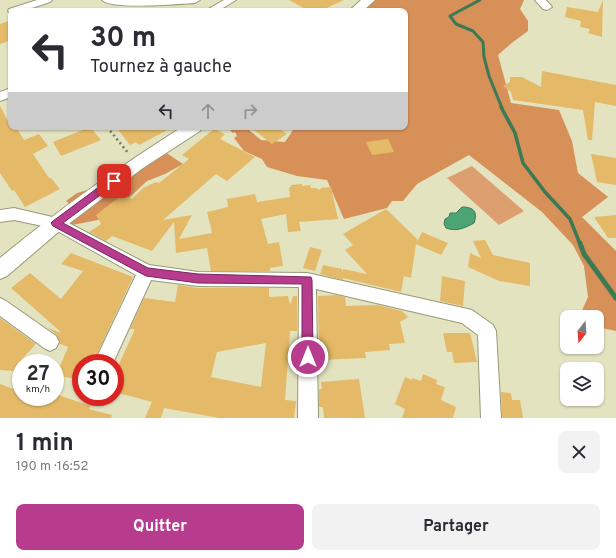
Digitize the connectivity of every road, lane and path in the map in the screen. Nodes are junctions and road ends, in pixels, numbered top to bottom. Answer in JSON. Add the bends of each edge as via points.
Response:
{"nodes":[{"id":1,"x":47,"y":0,"type":"edge"},
{"id":2,"x":106,"y":0,"type":"edge"},
{"id":3,"x":195,"y":0,"type":"edge"},
{"id":4,"x":231,"y":0,"type":"edge"},
{"id":5,"x":368,"y":0,"type":"edge"},
{"id":6,"x":22,"y":8,"type":"edge"},
{"id":7,"x":216,"y":8,"type":"edge"},
{"id":8,"x":359,"y":8,"type":"edge"},
{"id":9,"x":110,"y":130,"type":"edge"},
{"id":10,"x":189,"y":130,"type":"edge"},
{"id":11,"x":138,"y":164,"type":"junction"},
{"id":12,"x":0,"y":216,"type":"edge"},
{"id":13,"x":56,"y":223,"type":"junction"},
{"id":14,"x":0,"y":270,"type":"edge"},
{"id":15,"x":146,"y":272,"type":"junction"},
{"id":16,"x":307,"y":280,"type":"junction"},
{"id":17,"x":0,"y":306,"type":"edge"},
{"id":18,"x":50,"y":342,"type":"dead end"},
{"id":19,"x":107,"y":354,"type":"edge"},
{"id":20,"x":308,"y":418,"type":"edge"},
{"id":21,"x":491,"y":418,"type":"edge"}],
"edges":[{"from":1,"to":6,"type":"street"},
{"from":2,"to":3,"type":"street","via":[[134,3]]},
{"from":4,"to":7,"type":"street"},
{"from":5,"to":8,"type":"main road"},
{"from":9,"to":11,"type":"path"},
{"from":10,"to":11,"type":"main road"},
{"from":11,"to":13,"type":"main road"},
{"from":12,"to":13,"type":"street","via":[[14,214]]},
{"from":13,"to":14,"type":"main road"},
{"from":13,"to":15,"type":"street"},
{"from":15,"to":16,"type":"street","via":[[198,279]]},
{"from":15,"to":19,"type":"street"},
{"from":16,"to":20,"type":"street"},
{"from":16,"to":21,"type":"street","via":[[466,316],[487,331]]},
{"from":17,"to":18,"type":"street"}]}
